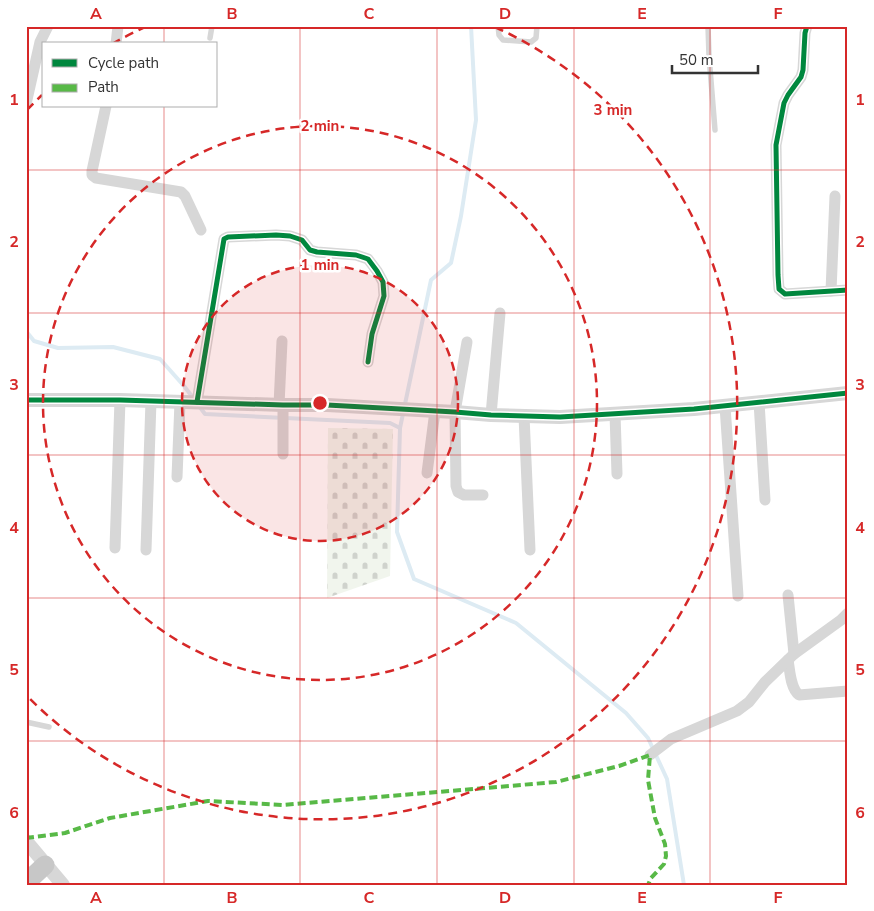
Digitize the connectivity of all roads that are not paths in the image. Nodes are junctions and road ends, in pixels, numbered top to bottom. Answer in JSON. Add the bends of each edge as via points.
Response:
{"nodes":[{"id":1,"x":48,"y":26,"type":"edge"},
{"id":2,"x":118,"y":26,"type":"edge"},
{"id":3,"x":212,"y":26,"type":"edge"},
{"id":4,"x":498,"y":26,"type":"edge"},
{"id":5,"x":537,"y":26,"type":"edge"},
{"id":6,"x":708,"y":26,"type":"edge"},
{"id":7,"x":807,"y":26,"type":"edge"},
{"id":8,"x":210,"y":38,"type":"dead end"},
{"id":9,"x":116,"y":42,"type":"edge"},
{"id":10,"x":26,"y":104,"type":"edge"},
{"id":11,"x":106,"y":108,"type":"edge"},
{"id":12,"x":715,"y":130,"type":"dead end"},
{"id":13,"x":835,"y":196,"type":"dead end"},
{"id":14,"x":201,"y":230,"type":"dead end"},
{"id":15,"x":848,"y":290,"type":"edge"},
{"id":16,"x":831,"y":291,"type":"junction"},
{"id":17,"x":500,"y":312,"type":"dead end"},
{"id":18,"x":282,"y":341,"type":"dead end"},
{"id":19,"x":467,"y":342,"type":"dead end"},
{"id":20,"x":368,"y":362,"type":"dead end"},
{"id":21,"x":848,"y":393,"type":"edge"},
{"id":22,"x":26,"y":400,"type":"edge"},
{"id":23,"x":120,"y":400,"type":"junction"},
{"id":24,"x":151,"y":401,"type":"junction"},
{"id":25,"x":189,"y":402,"type":"junction"},
{"id":26,"x":759,"y":402,"type":"junction"},
{"id":27,"x":281,"y":405,"type":"junction"},
{"id":28,"x":725,"y":406,"type":"junction"},
{"id":29,"x":435,"y":411,"type":"junction"},
{"id":30,"x":455,"y":412,"type":"junction"},
{"id":31,"x":615,"y":414,"type":"junction"},
{"id":32,"x":491,"y":415,"type":"junction"},
{"id":33,"x":524,"y":416,"type":"junction"},
{"id":34,"x":283,"y":454,"type":"dead end"},
{"id":35,"x":427,"y":473,"type":"dead end"},
{"id":36,"x":617,"y":474,"type":"dead end"},
{"id":37,"x":177,"y":477,"type":"dead end"},
{"id":38,"x":483,"y":495,"type":"dead end"},
{"id":39,"x":765,"y":500,"type":"dead end"},
{"id":40,"x":115,"y":548,"type":"dead end"},
{"id":41,"x":146,"y":550,"type":"dead end"},
{"id":42,"x":530,"y":550,"type":"dead end"},
{"id":43,"x":788,"y":595,"type":"dead end"},
{"id":44,"x":738,"y":596,"type":"dead end"},
{"id":45,"x":848,"y":613,"type":"edge"},
{"id":46,"x":791,"y":657,"type":"junction"},
{"id":47,"x":848,"y":691,"type":"edge"},
{"id":48,"x":26,"y":722,"type":"edge"},
{"id":49,"x":49,"y":727,"type":"dead end"},
{"id":50,"x":650,"y":755,"type":"dead end"},
{"id":51,"x":26,"y":841,"type":"edge"},
{"id":52,"x":45,"y":865,"type":"junction"},
{"id":53,"x":29,"y":881,"type":"edge"},
{"id":54,"x":63,"y":885,"type":"edge"}],
"edges":[{"from":1,"to":10,"type":"street","via":[[40,42]]},
{"from":2,"to":9,"type":"street"},
{"from":3,"to":8,"type":"lane"},
{"from":4,"to":5,"type":"lane","via":[[498,35],[503,40],[531,42],[536,38]]},
{"from":6,"to":12,"type":"lane"},
{"from":7,"to":16,"type":"street","via":[[803,70],[784,103],[776,145],[779,289],[785,294]]},
{"from":11,"to":14,"type":"street","via":[[92,176],[181,192]]},
{"from":13,"to":16,"type":"street"},
{"from":15,"to":16,"type":"street"},
{"from":17,"to":32,"type":"street"},
{"from":18,"to":27,"type":"street"},
{"from":19,"to":30,"type":"street"},
{"from":20,"to":25,"type":"street","via":[[372,334],[384,296],[383,282],[368,259],[310,250],[302,240],[290,236],[228,237],[224,239]]},
{"from":21,"to":26,"type":"street"},
{"from":22,"to":23,"type":"street"},
{"from":23,"to":24,"type":"street"},
{"from":23,"to":40,"type":"street"},
{"from":24,"to":25,"type":"street"},
{"from":24,"to":41,"type":"street"},
{"from":25,"to":27,"type":"street"},
{"from":25,"to":37,"type":"street"},
{"from":26,"to":28,"type":"street"},
{"from":26,"to":39,"type":"street"},
{"from":27,"to":29,"type":"street"},
{"from":27,"to":34,"type":"street"},
{"from":28,"to":31,"type":"street"},
{"from":28,"to":44,"type":"street"},
{"from":29,"to":30,"type":"street"},
{"from":29,"to":35,"type":"street"},
{"from":30,"to":32,"type":"street"},
{"from":30,"to":38,"type":"street","via":[[458,492]]},
{"from":31,"to":33,"type":"street"},
{"from":31,"to":36,"type":"street"},
{"from":32,"to":33,"type":"street"},
{"from":33,"to":42,"type":"street"},
{"from":43,"to":46,"type":"street"},
{"from":45,"to":46,"type":"street"},
{"from":46,"to":47,"type":"street","via":[[793,687],[799,694]]},
{"from":46,"to":50,"type":"street","via":[[737,711],[670,739]]},
{"from":48,"to":49,"type":"lane"},
{"from":51,"to":52,"type":"street"},
{"from":52,"to":53,"type":"highway"},
{"from":52,"to":54,"type":"street"}]}
